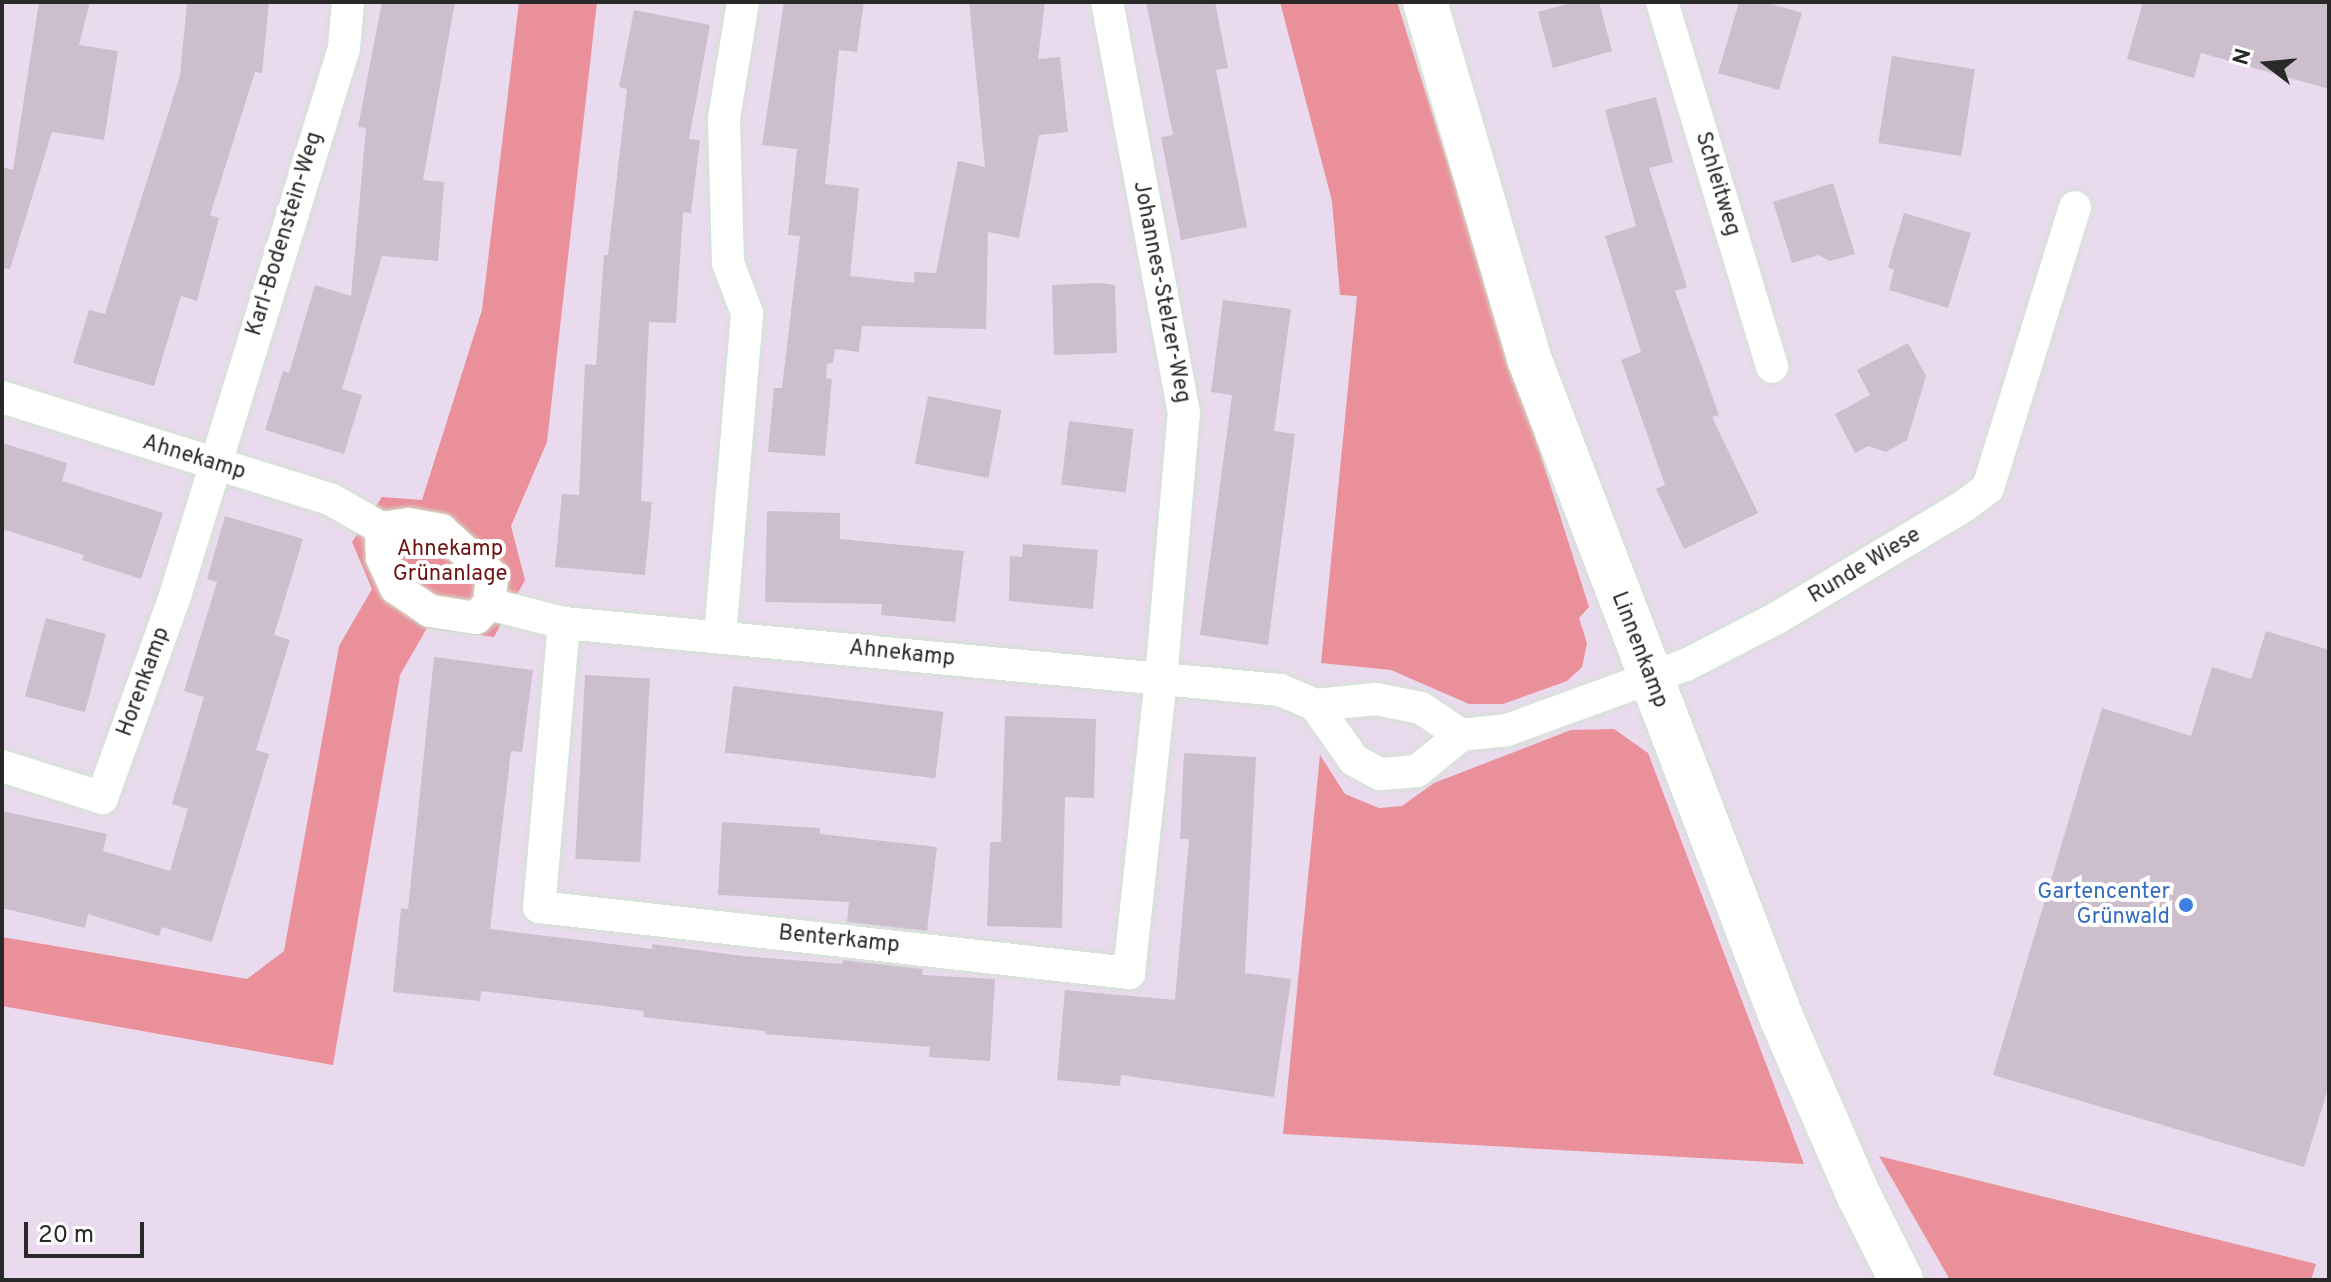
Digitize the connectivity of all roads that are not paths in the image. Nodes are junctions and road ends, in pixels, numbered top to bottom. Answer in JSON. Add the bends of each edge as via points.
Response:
{"nodes":[{"id":1,"x":348,"y":2,"type":"edge"},
{"id":2,"x":743,"y":2,"type":"edge"},
{"id":3,"x":1107,"y":2,"type":"edge"},
{"id":4,"x":1425,"y":2,"type":"edge"},
{"id":5,"x":1662,"y":2,"type":"edge"},
{"id":6,"x":2075,"y":207,"type":"dead end"},
{"id":7,"x":1772,"y":367,"type":"dead end"},
{"id":8,"x":2,"y":397,"type":"edge"},
{"id":9,"x":213,"y":464,"type":"junction"},
{"id":10,"x":381,"y":528,"type":"junction"},
{"id":11,"x":489,"y":604,"type":"junction"},
{"id":12,"x":564,"y":623,"type":"junction"},
{"id":13,"x":720,"y":636,"type":"junction"},
{"id":14,"x":1161,"y":679,"type":"junction"},
{"id":15,"x":1650,"y":679,"type":"junction"},
{"id":16,"x":1315,"y":705,"type":"junction"},
{"id":17,"x":1461,"y":735,"type":"junction"},
{"id":18,"x":2,"y":766,"type":"edge"},
{"id":19,"x":1901,"y":1280,"type":"edge"}],
"edges":[{"from":1,"to":9,"type":"street","name":"Karl-Bodenstein-Weg","via":[[344,48]]},
{"from":2,"to":13,"type":"street","via":[[724,118],[728,263],[747,313]]},
{"from":3,"to":14,"type":"street","name":"Johannes-Stelzer-Weg","via":[[1184,413]]},
{"from":4,"to":15,"type":"main road","name":"Linnenkamp","via":[[1529,358]]},
{"from":5,"to":7,"type":"street","name":"Schleitweg"},
{"from":6,"to":15,"type":"street","name":"Runde Wiese","via":[[1988,488],[1777,618]]},
{"from":8,"to":9,"type":"street","name":"Ahnekamp"},
{"from":9,"to":10,"type":"street","name":"Ahnekamp","via":[[330,499]]},
{"from":9,"to":18,"type":"street","name":"Horenkamp","via":[[175,596],[102,798]]},
{"from":10,"to":11,"type":"street","via":[[408,524],[441,530],[492,576]]},
{"from":10,"to":11,"type":"street","via":[[382,558],[396,588],[430,611],[476,618]]},
{"from":11,"to":12,"type":"street","name":"Ahnekamp"},
{"from":12,"to":13,"type":"street","name":"Ahnekamp"},
{"from":12,"to":14,"type":"street","name":"Benterkamp","via":[[539,907],[1129,973]]},
{"from":13,"to":14,"type":"street","name":"Ahnekamp"},
{"from":14,"to":16,"type":"street","name":"Ahnekamp","via":[[1280,690]]},
{"from":15,"to":17,"type":"street","name":"Runde Wiese","via":[[1507,730]]},
{"from":15,"to":19,"type":"main road","name":"Linnenkamp","via":[[1781,1017]]},
{"from":16,"to":17,"type":"street","name":"Ahnekamp","via":[[1376,699],[1421,708]]},
{"from":16,"to":17,"type":"street","via":[[1354,760],[1380,774],[1417,771]]}]}
